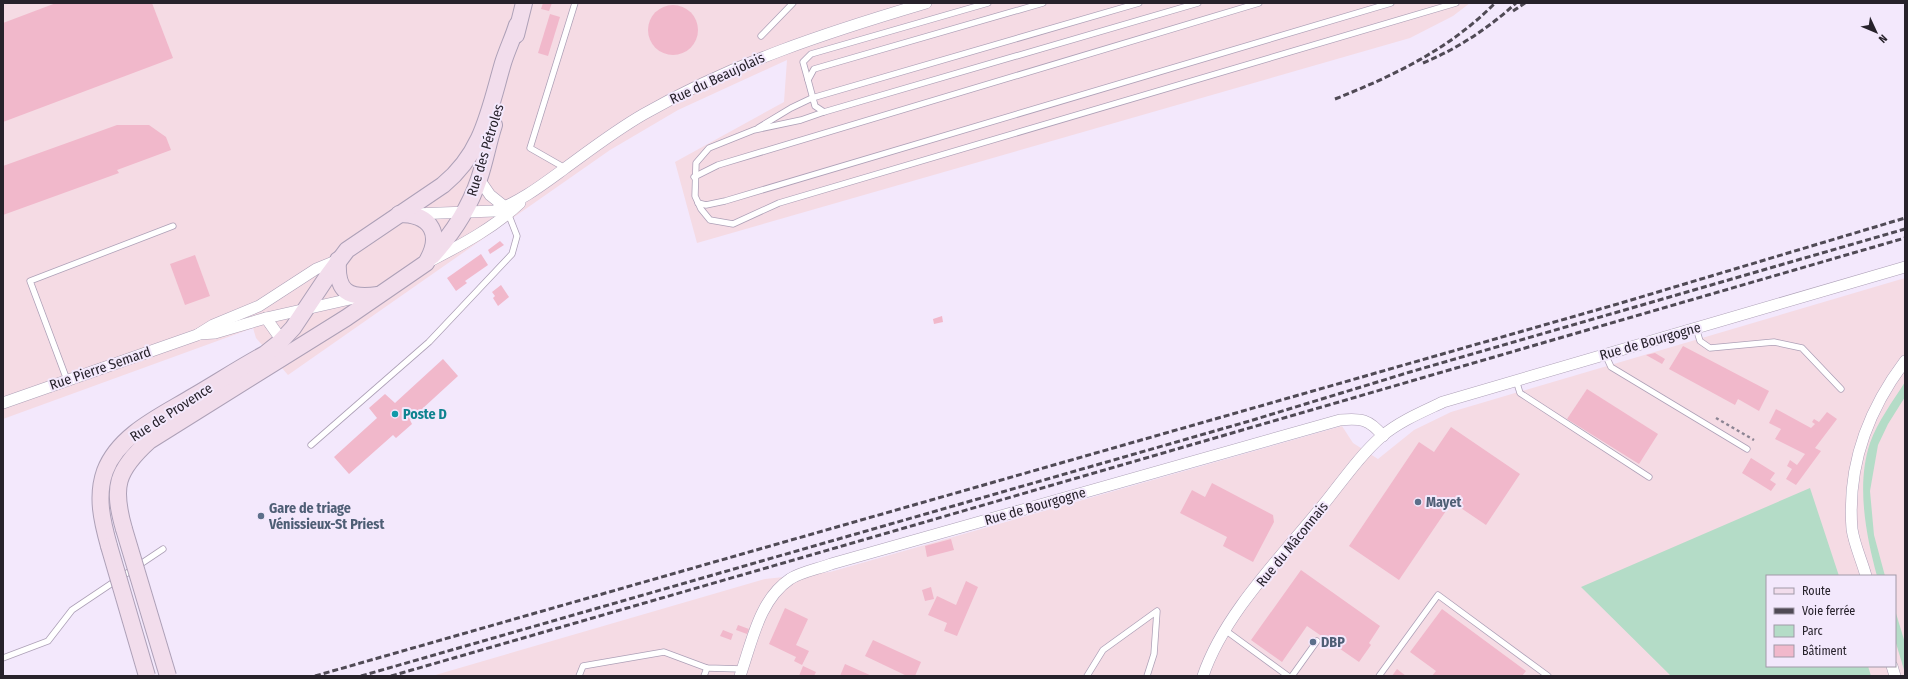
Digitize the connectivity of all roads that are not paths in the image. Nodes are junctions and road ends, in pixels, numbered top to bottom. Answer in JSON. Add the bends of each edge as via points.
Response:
{"nodes":[{"id":1,"x":524,"y":3,"type":"edge"},
{"id":2,"x":575,"y":3,"type":"edge"},
{"id":3,"x":793,"y":3,"type":"edge"},
{"id":4,"x":926,"y":3,"type":"edge"},
{"id":5,"x":988,"y":3,"type":"edge"},
{"id":6,"x":1043,"y":3,"type":"edge"},
{"id":7,"x":1139,"y":3,"type":"edge"},
{"id":8,"x":1198,"y":3,"type":"edge"},
{"id":9,"x":1259,"y":3,"type":"edge"},
{"id":10,"x":1391,"y":3,"type":"edge"},
{"id":11,"x":1456,"y":3,"type":"edge"},
{"id":12,"x":517,"y":26,"type":"junction"},
{"id":13,"x":761,"y":36,"type":"dead end"},
{"id":14,"x":808,"y":80,"type":"junction"},
{"id":15,"x":812,"y":98,"type":"junction"},
{"id":16,"x":824,"y":112,"type":"junction"},
{"id":17,"x":754,"y":130,"type":"junction"},
{"id":18,"x":565,"y":168,"type":"junction"},
{"id":19,"x":694,"y":177,"type":"junction"},
{"id":20,"x":479,"y":179,"type":"junction"},
{"id":21,"x":698,"y":203,"type":"junction"},
{"id":22,"x":507,"y":210,"type":"junction"},
{"id":23,"x":465,"y":211,"type":"junction"},
{"id":24,"x":404,"y":214,"type":"junction"},
{"id":25,"x":173,"y":226,"type":"dead end"},
{"id":26,"x":338,"y":260,"type":"junction"},
{"id":27,"x":426,"y":263,"type":"junction"},
{"id":28,"x":1905,"y":267,"type":"edge"},
{"id":29,"x":378,"y":295,"type":"junction"},
{"id":30,"x":361,"y":297,"type":"junction"},
{"id":31,"x":307,"y":308,"type":"junction"},
{"id":32,"x":266,"y":318,"type":"junction"},
{"id":33,"x":1696,"y":328,"type":"junction"},
{"id":34,"x":197,"y":335,"type":"junction"},
{"id":35,"x":280,"y":342,"type":"junction"},
{"id":36,"x":1605,"y":354,"type":"junction"},
{"id":37,"x":1905,"y":361,"type":"edge"},
{"id":38,"x":67,"y":380,"type":"junction"},
{"id":39,"x":1516,"y":380,"type":"junction"},
{"id":40,"x":1841,"y":389,"type":"dead end"},
{"id":41,"x":3,"y":403,"type":"edge"},
{"id":42,"x":1398,"y":425,"type":"joint"},
{"id":43,"x":1383,"y":436,"type":"junction"},
{"id":44,"x":311,"y":446,"type":"dead end"},
{"id":45,"x":1747,"y":449,"type":"dead end"},
{"id":46,"x":1649,"y":477,"type":"dead end"},
{"id":47,"x":163,"y":548,"type":"dead end"},
{"id":48,"x":1866,"y":575,"type":"edge"},
{"id":49,"x":1224,"y":630,"type":"junction"},
{"id":50,"x":1317,"y":641,"type":"dead end"},
{"id":51,"x":3,"y":658,"type":"edge"},
{"id":52,"x":707,"y":668,"type":"junction"},
{"id":53,"x":742,"y":673,"type":"edge"},
{"id":54,"x":147,"y":676,"type":"edge"},
{"id":55,"x":168,"y":676,"type":"edge"},
{"id":56,"x":580,"y":676,"type":"edge"},
{"id":57,"x":704,"y":676,"type":"edge"},
{"id":58,"x":1087,"y":676,"type":"edge"},
{"id":59,"x":1147,"y":676,"type":"edge"},
{"id":60,"x":1203,"y":676,"type":"edge"},
{"id":61,"x":1288,"y":676,"type":"edge"},
{"id":62,"x":1292,"y":676,"type":"edge"},
{"id":63,"x":1380,"y":676,"type":"edge"},
{"id":64,"x":1548,"y":676,"type":"edge"}],
"edges":[{"from":1,"to":12,"type":"main road","name":"Rue des Pétroles"},
{"from":2,"to":18,"type":"lane","via":[[530,148]]},
{"from":3,"to":13,"type":"lane"},
{"from":4,"to":18,"type":"street","name":"Rue du Beaujolais","via":[[812,38],[713,78],[626,125]]},
{"from":5,"to":14,"type":"lane","via":[[811,54],[803,62]]},
{"from":6,"to":14,"type":"lane","via":[[814,69]]},
{"from":7,"to":15,"type":"lane"},
{"from":8,"to":16,"type":"lane"},
{"from":9,"to":19,"type":"lane","via":[[718,165]]},
{"from":10,"to":21,"type":"lane","via":[[724,201],[706,205]]},
{"from":11,"to":21,"type":"lane","via":[[778,203],[733,224],[710,220]]},
{"from":12,"to":20,"type":"main road","name":"Rue des Pétroles","via":[[511,64]]},
{"from":12,"to":24,"type":"main road","name":"Rue des Pétroles","via":[[475,148],[457,174]]},
{"from":14,"to":15,"type":"lane"},
{"from":15,"to":16,"type":"lane","via":[[815,106]]},
{"from":15,"to":17,"type":"lane"},
{"from":16,"to":17,"type":"lane","via":[[801,120]]},
{"from":17,"to":19,"type":"lane","via":[[709,148],[696,163]]},
{"from":18,"to":22,"type":"street","name":"Rue du Beaujolais"},
{"from":19,"to":21,"type":"lane"},
{"from":20,"to":22,"type":"street","via":[[490,195]]},
{"from":20,"to":23,"type":"main road","name":"Rue des Pétroles"},
{"from":22,"to":23,"type":"street","name":"Rue du Beaujolais"},
{"from":22,"to":27,"type":"street","name":"Rue du Beaujolais","via":[[457,247]]},
{"from":22,"to":44,"type":"lane","via":[[517,236],[512,254],[429,342]]},
{"from":23,"to":24,"type":"street","name":"Rue du Beaujolais"},
{"from":23,"to":27,"type":"main road","name":"Rue des Pétroles","via":[[450,236]]},
{"from":24,"to":26,"type":"main road","name":"Rue de Provence","via":[[348,250]]},
{"from":24,"to":27,"type":"main road","via":[[425,220],[434,235],[432,253]]},
{"from":25,"to":38,"type":"lane","via":[[30,281]]},
{"from":26,"to":30,"type":"main road","via":[[338,274],[342,285],[348,292]]},
{"from":26,"to":31,"type":"main road","name":"Rue de Provence"},
{"from":26,"to":34,"type":"street","name":"Rue Pierre Semard","via":[[316,269],[259,306],[213,325]]},
{"from":27,"to":29,"type":"main road","name":"Rue de Provence"},
{"from":28,"to":33,"type":"street","name":"Rue de Bourgogne"},
{"from":29,"to":30,"type":"main road","name":"Rue de Provence"},
{"from":29,"to":55,"type":"main road","name":"Rue de Provence","bridge":true,"via":[[285,357],[165,430],[140,450],[125,468],[120,480],[118,506]]},
{"from":30,"to":31,"type":"street","name":"Rue Pierre Semard"},
{"from":31,"to":32,"type":"street","name":"Rue Pierre Semard"},
{"from":31,"to":35,"type":"main road","name":"Rue de Provence","via":[[294,328]]},
{"from":32,"to":34,"type":"street","name":"Rue Pierre Semard","via":[[215,333]]},
{"from":32,"to":35,"type":"street"},
{"from":33,"to":36,"type":"street","name":"Rue de Bourgogne"},
{"from":33,"to":40,"type":"lane","via":[[1700,341],[1710,348],[1774,342],[1802,348]]},
{"from":34,"to":38,"type":"street","name":"Rue Pierre Semard"},
{"from":35,"to":54,"type":"main road","name":"Rue de Provence","bridge":true,"via":[[265,354],[144,427],[116,452],[105,472],[100,498],[101,517]]},
{"from":36,"to":39,"type":"street","name":"Rue de Bourgogne"},
{"from":36,"to":45,"type":"lane","via":[[1611,367]]},
{"from":37,"to":48,"type":"street","via":[[1890,381],[1871,416],[1858,452],[1852,489],[1852,530]]},
{"from":38,"to":41,"type":"street","name":"Rue Pierre Semard"},
{"from":39,"to":42,"type":"street","name":"Rue de Bourgogne","via":[[1443,402]]},
{"from":39,"to":46,"type":"lane","via":[[1520,393]]},
{"from":42,"to":43,"type":"street","name":"Rue du Mâconnais"},
{"from":43,"to":49,"type":"street","name":"Rue du Mâconnais","via":[[1371,446]]},
{"from":43,"to":53,"type":"street","name":"Rue de Bourgogne","via":[[1368,422],[1355,418],[1340,420],[838,562],[791,578],[776,592],[762,612]]},
{"from":47,"to":51,"type":"lane","via":[[72,610],[48,641]]},
{"from":49,"to":60,"type":"street","name":"Rue du Mâconnais"},
{"from":49,"to":61,"type":"lane"},
{"from":50,"to":62,"type":"lane"},
{"from":52,"to":53,"type":"lane"},
{"from":52,"to":56,"type":"lane","via":[[664,652],[583,666]]},
{"from":52,"to":57,"type":"lane"},
{"from":58,"to":59,"type":"lane","via":[[1103,650],[1157,611],[1154,654]]},
{"from":63,"to":64,"type":"lane","via":[[1438,595]]}]}
